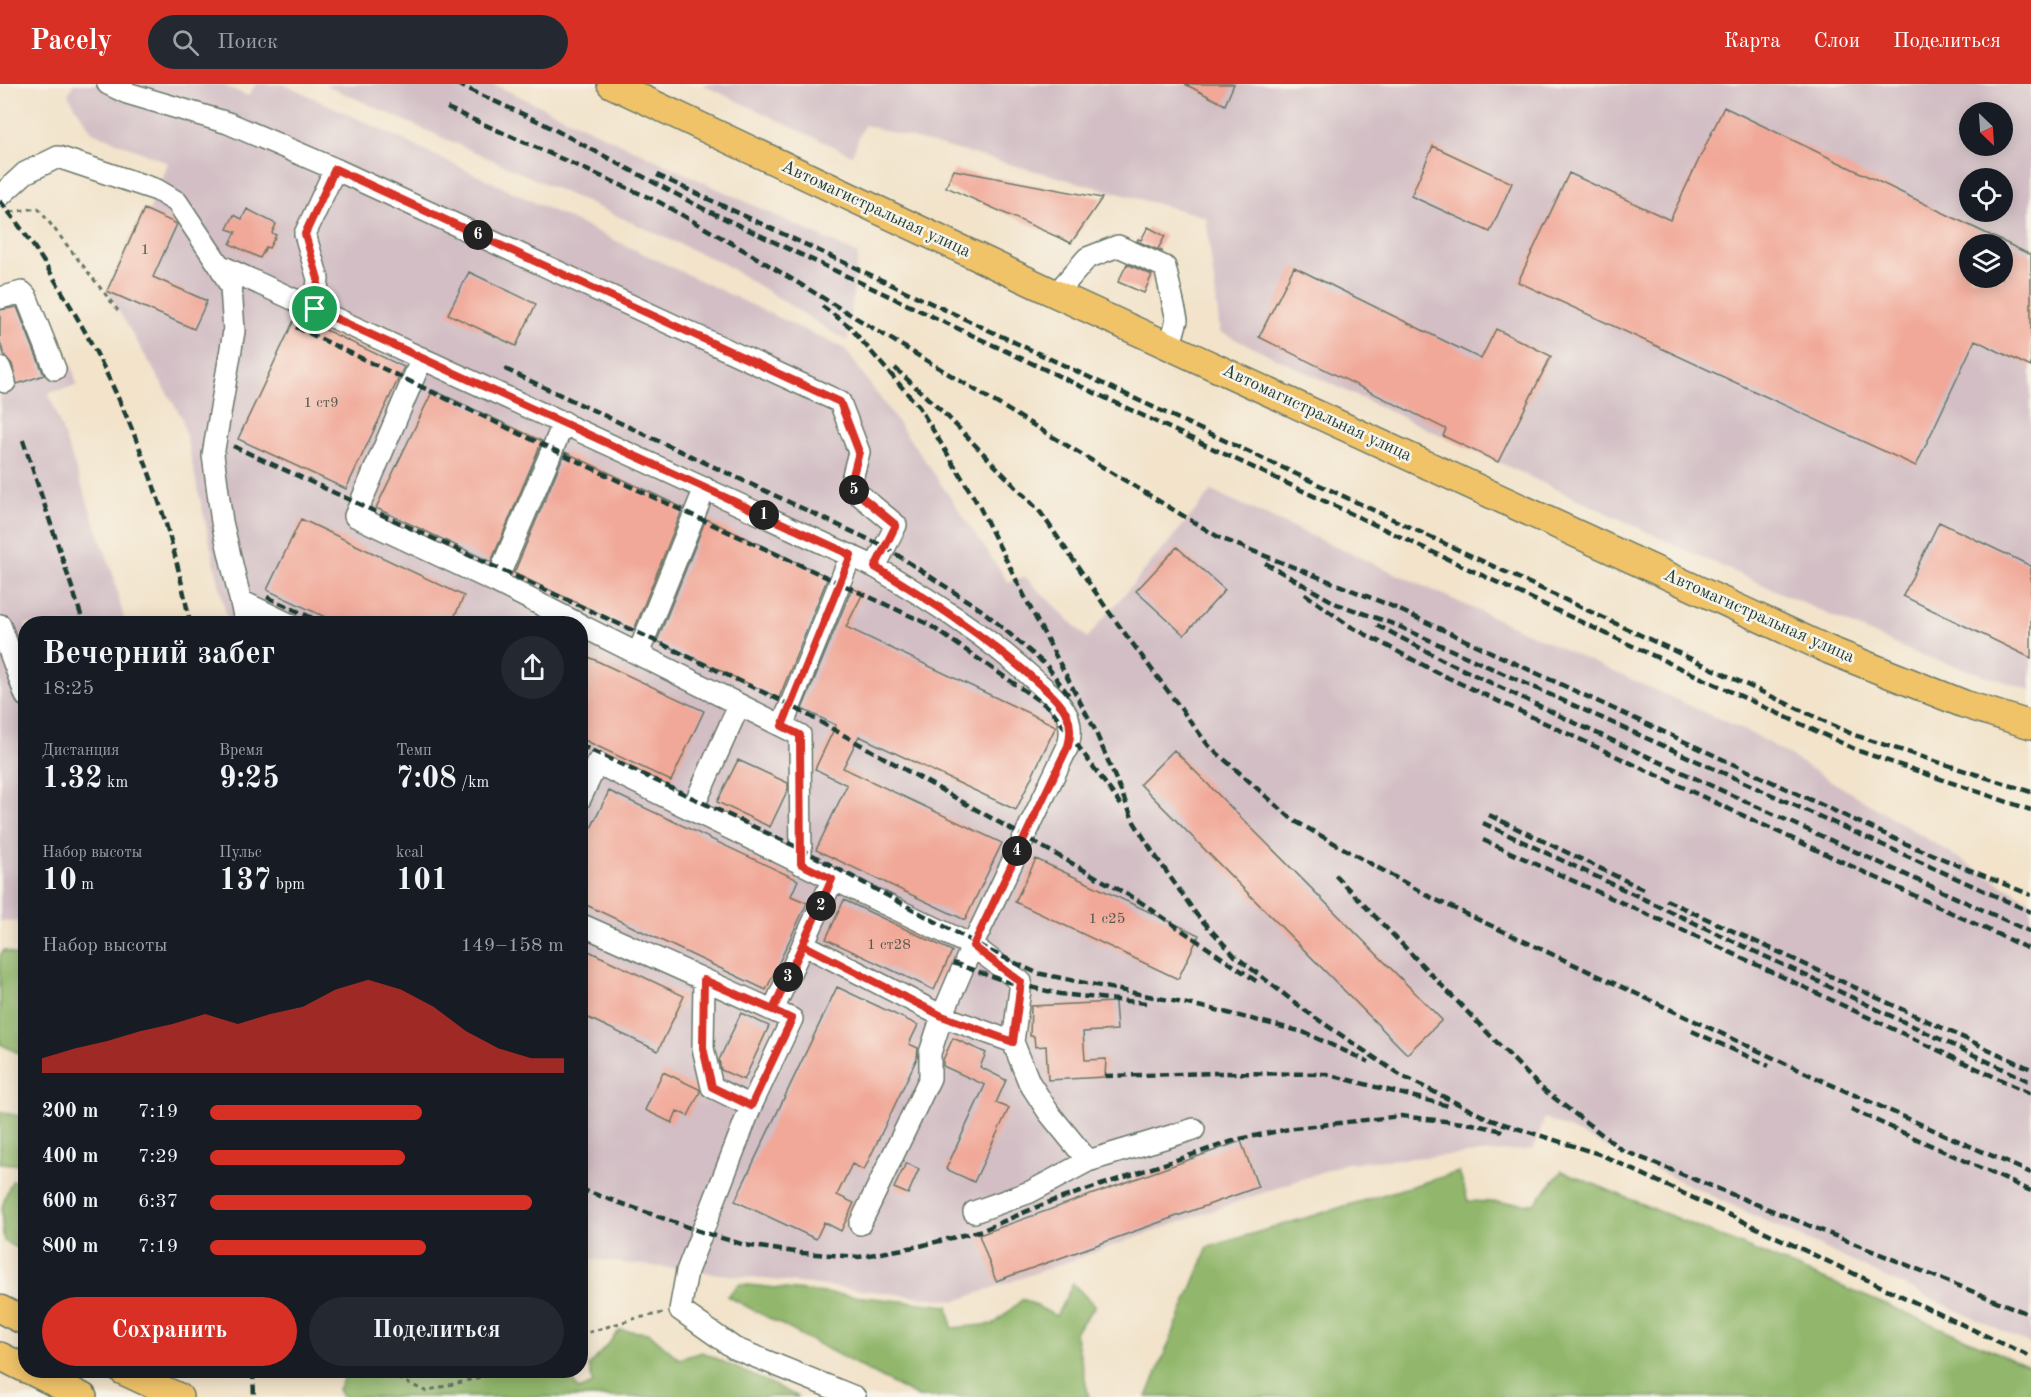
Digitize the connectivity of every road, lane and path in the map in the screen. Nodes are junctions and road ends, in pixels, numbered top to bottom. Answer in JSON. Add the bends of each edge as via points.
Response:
{"nodes":[{"id":1,"x":108,"y":84,"type":"edge"},
{"id":2,"x":611,"y":84,"type":"edge"},
{"id":3,"x":335,"y":169,"type":"junction"},
{"id":4,"x":4,"y":204,"type":"edge"},
{"id":5,"x":219,"y":265,"type":"junction"},
{"id":6,"x":1056,"y":294,"type":"junction"},
{"id":7,"x":0,"y":298,"type":"edge"},
{"id":8,"x":315,"y":309,"type":"junction"},
{"id":9,"x":120,"y":313,"type":"dead end"},
{"id":10,"x":1170,"y":345,"type":"junction"},
{"id":11,"x":422,"y":358,"type":"junction"},
{"id":12,"x":55,"y":369,"type":"dead end"},
{"id":13,"x":564,"y":422,"type":"junction"},
{"id":14,"x":705,"y":488,"type":"junction"},
{"id":15,"x":851,"y":555,"type":"junction"},
{"id":16,"x":875,"y":567,"type":"junction"},
{"id":17,"x":496,"y":582,"type":"junction"},
{"id":18,"x":241,"y":601,"type":"junction"},
{"id":19,"x":244,"y":616,"type":"edge"},
{"id":20,"x":272,"y":616,"type":"edge"},
{"id":21,"x":564,"y":616,"type":"edge"},
{"id":22,"x":0,"y":625,"type":"edge"},
{"id":23,"x":588,"y":628,"type":"edge"},
{"id":24,"x":638,"y":654,"type":"junction"},
{"id":25,"x":18,"y":674,"type":"edge"},
{"id":26,"x":739,"y":705,"type":"junction"},
{"id":27,"x":2031,"y":725,"type":"edge"},
{"id":28,"x":782,"y":726,"type":"junction"},
{"id":29,"x":588,"y":782,"type":"edge"},
{"id":30,"x":692,"y":810,"type":"junction"},
{"id":31,"x":801,"y":864,"type":"junction"},
{"id":32,"x":832,"y":879,"type":"junction"},
{"id":33,"x":588,"y":928,"type":"edge"},
{"id":34,"x":803,"y":945,"type":"junction"},
{"id":35,"x":973,"y":946,"type":"junction"},
{"id":36,"x":704,"y":980,"type":"junction"},
{"id":37,"x":773,"y":1010,"type":"junction"},
{"id":38,"x":942,"y":1016,"type":"junction"},
{"id":39,"x":1013,"y":1042,"type":"junction"},
{"id":40,"x":751,"y":1106,"type":"junction"},
{"id":41,"x":1194,"y":1129,"type":"dead end"},
{"id":42,"x":1088,"y":1161,"type":"junction"},
{"id":43,"x":974,"y":1212,"type":"dead end"},
{"id":44,"x":860,"y":1224,"type":"dead end"},
{"id":45,"x":0,"y":1309,"type":"edge"},
{"id":46,"x":680,"y":1310,"type":"junction"},
{"id":47,"x":18,"y":1318,"type":"edge"},
{"id":48,"x":588,"y":1332,"type":"edge"},
{"id":49,"x":0,"y":1356,"type":"edge"},
{"id":50,"x":18,"y":1364,"type":"edge"},
{"id":51,"x":44,"y":1378,"type":"edge"},
{"id":52,"x":138,"y":1378,"type":"edge"},
{"id":53,"x":397,"y":1378,"type":"edge"},
{"id":54,"x":478,"y":1378,"type":"edge"},
{"id":55,"x":83,"y":1397,"type":"edge"},
{"id":56,"x":179,"y":1397,"type":"edge"},
{"id":57,"x":855,"y":1397,"type":"edge"}],
"edges":[{"from":1,"to":3,"type":"street","via":[[228,123]]},
{"from":2,"to":6,"type":"main road","name":"Автомагистральная улица"},
{"from":3,"to":8,"type":"street","via":[[305,234],[318,279]]},
{"from":3,"to":16,"type":"street","via":[[840,402],[859,452],[850,487],[896,525]]},
{"from":4,"to":5,"type":"street","via":[[26,173],[58,157],[158,190],[177,202]]},
{"from":4,"to":9,"type":"path","via":[[38,208]]},
{"from":5,"to":8,"type":"street"},
{"from":5,"to":18,"type":"street","via":[[231,287],[234,331],[213,455],[222,522]]},
{"from":6,"to":10,"type":"main road","name":"Автомагистральная улица"},
{"from":6,"to":10,"type":"street","via":[[1087,258],[1118,246],[1165,267],[1177,320]]},
{"from":7,"to":12,"type":"street","via":[[22,292],[26,296]]},
{"from":8,"to":11,"type":"street"},
{"from":10,"to":27,"type":"main road","name":"Автомагистральная улица","via":[[1829,650],[1964,704]]},
{"from":11,"to":13,"type":"street"},
{"from":11,"to":17,"type":"street","via":[[355,516]]},
{"from":13,"to":14,"type":"street"},
{"from":13,"to":17,"type":"street"},
{"from":14,"to":15,"type":"street"},
{"from":14,"to":24,"type":"street"},
{"from":15,"to":16,"type":"street"},
{"from":15,"to":28,"type":"street"},
{"from":16,"to":35,"type":"street","via":[[982,636],[1057,700],[1070,725],[1068,746]]},
{"from":17,"to":21,"type":"street"},
{"from":18,"to":19,"type":"street"},
{"from":18,"to":20,"type":"street"},
{"from":22,"to":25,"type":"street"},
{"from":23,"to":24,"type":"street"},
{"from":24,"to":26,"type":"street"},
{"from":26,"to":28,"type":"street"},
{"from":26,"to":30,"type":"street"},
{"from":28,"to":31,"type":"street","via":[[800,735]]},
{"from":29,"to":30,"type":"street","via":[[597,763]]},
{"from":30,"to":31,"type":"street"},
{"from":31,"to":32,"type":"street"},
{"from":32,"to":34,"type":"street"},
{"from":32,"to":35,"type":"street"},
{"from":33,"to":36,"type":"street"},
{"from":34,"to":37,"type":"street"},
{"from":34,"to":38,"type":"street"},
{"from":35,"to":38,"type":"street"},
{"from":35,"to":39,"type":"street","via":[[1021,982]]},
{"from":36,"to":37,"type":"street"},
{"from":36,"to":40,"type":"street","via":[[703,1048],[712,1087]]},
{"from":37,"to":40,"type":"street","via":[[792,1019]]},
{"from":38,"to":39,"type":"street"},
{"from":38,"to":44,"type":"street","via":[[930,1053],[930,1078]]},
{"from":39,"to":42,"type":"street","via":[[1029,1082],[1048,1113]]},
{"from":40,"to":46,"type":"street","via":[[687,1270]]},
{"from":41,"to":42,"type":"street"},
{"from":42,"to":43,"type":"street","via":[[1030,1192]]},
{"from":45,"to":47,"type":"main road"},
{"from":46,"to":48,"type":"path","via":[[633,1318]]},
{"from":46,"to":57,"type":"street","via":[[734,1347]]},
{"from":49,"to":50,"type":"main road"},
{"from":51,"to":55,"type":"main road"},
{"from":52,"to":56,"type":"main road"},
{"from":53,"to":54,"type":"path","via":[[425,1391]]}]}
